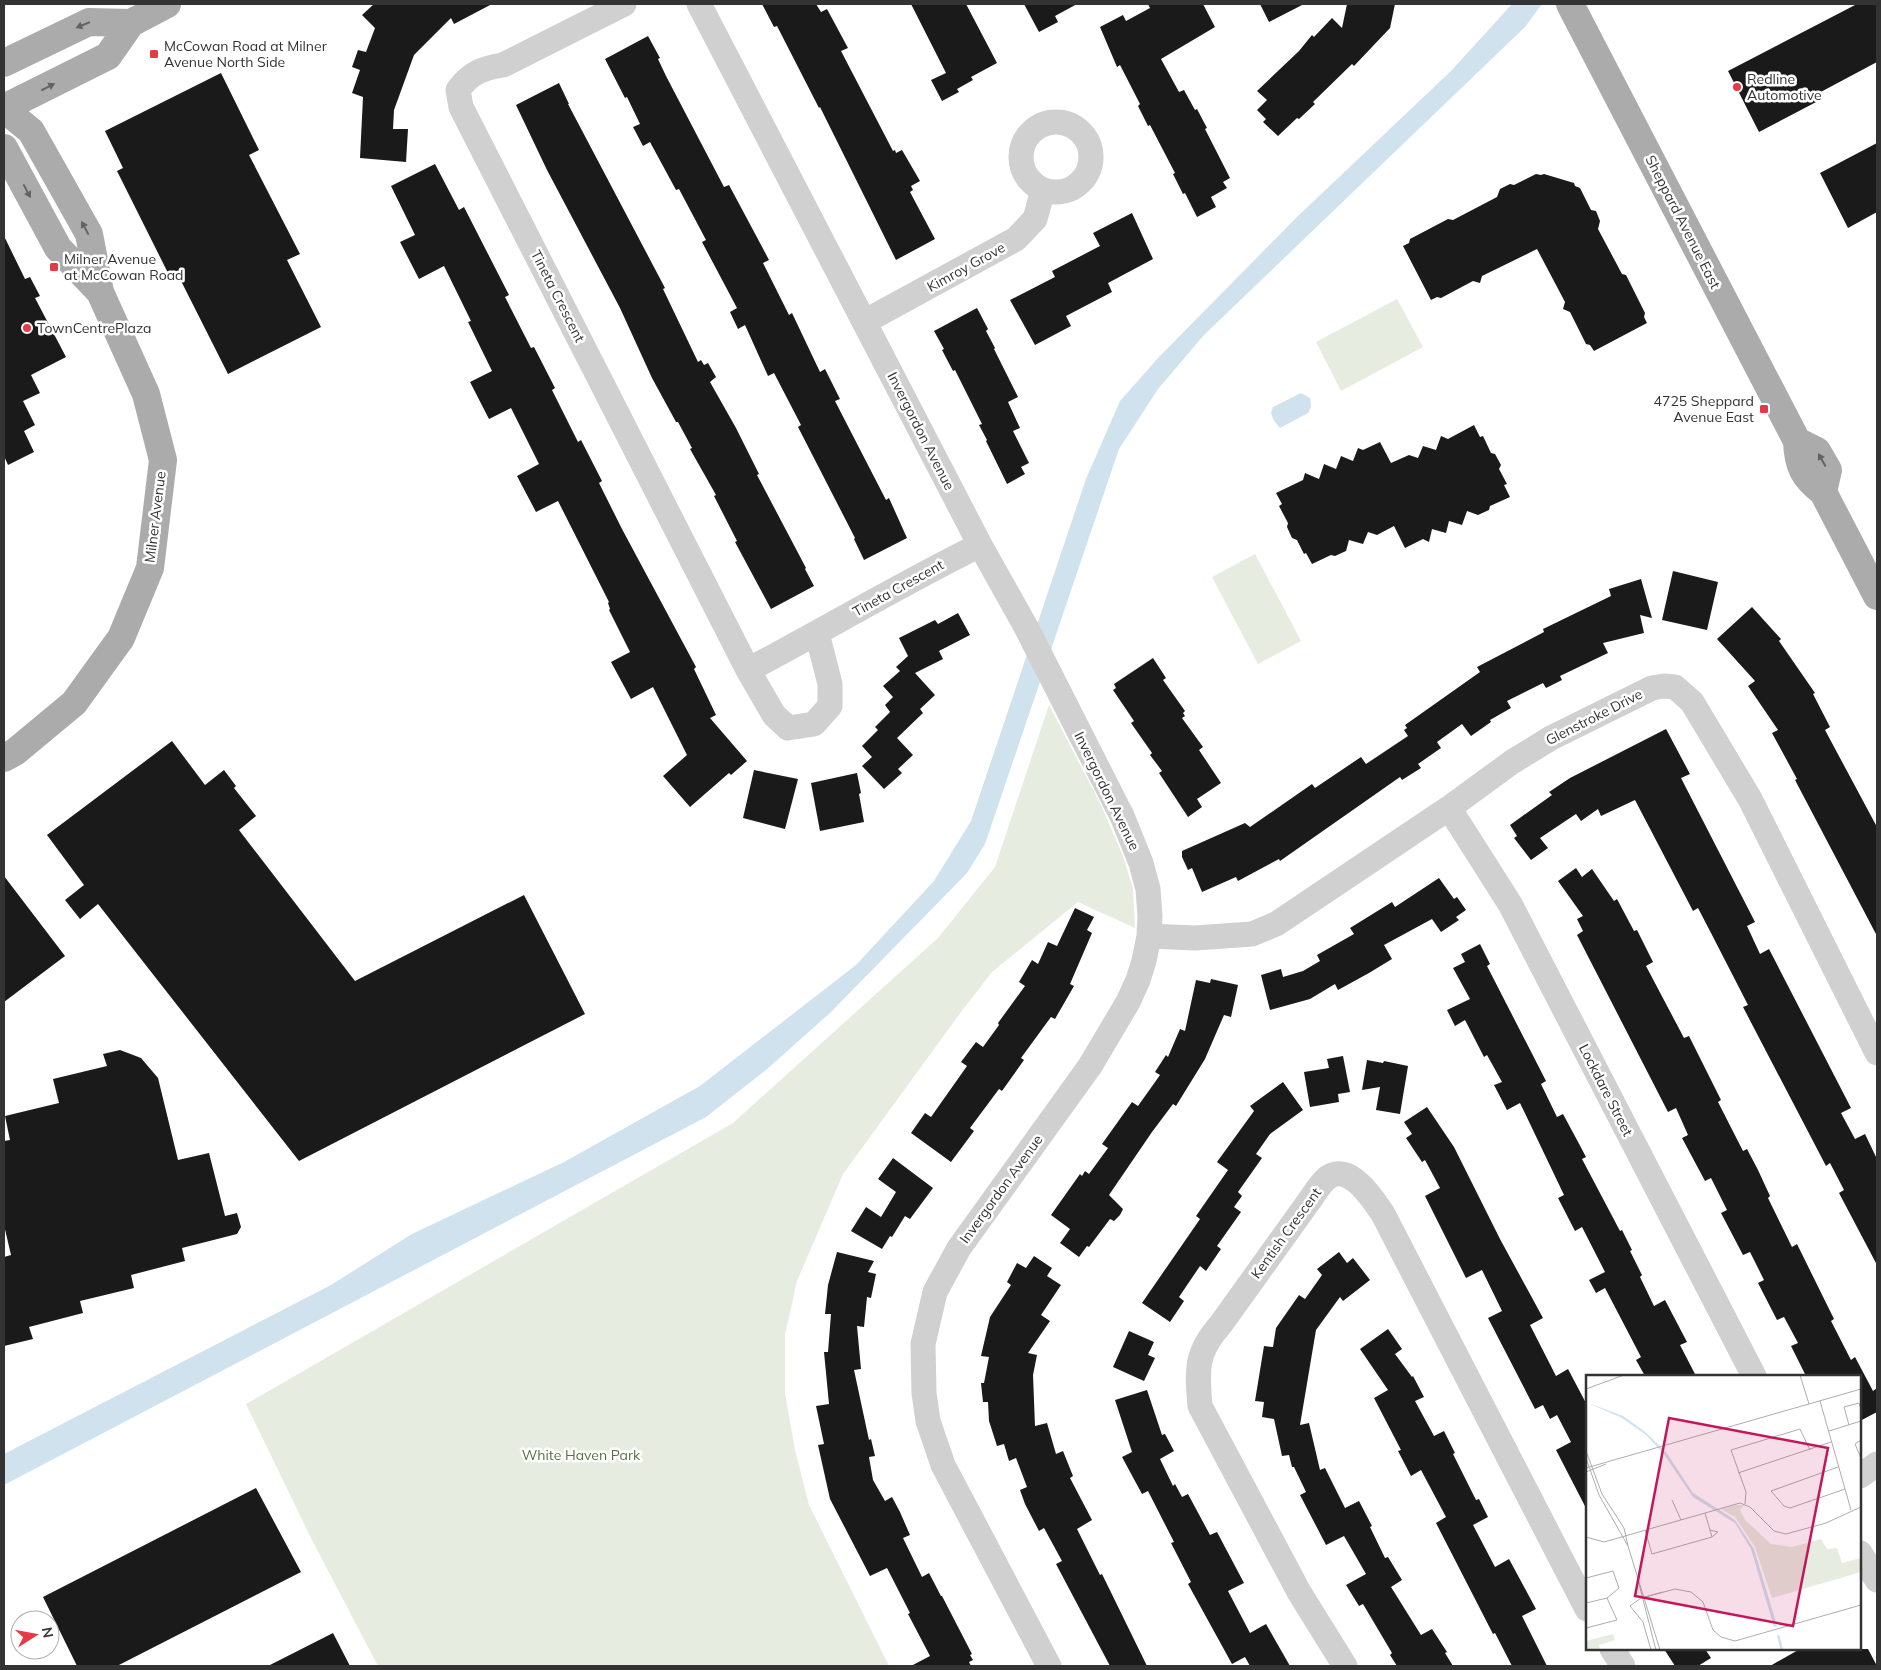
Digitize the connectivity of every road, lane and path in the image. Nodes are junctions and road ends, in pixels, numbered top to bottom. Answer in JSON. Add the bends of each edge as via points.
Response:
{"nodes":[{"id":1,"x":167,"y":4,"type":"edge"},
{"id":2,"x":624,"y":4,"type":"edge"},
{"id":3,"x":699,"y":4,"type":"edge"},
{"id":4,"x":1570,"y":4,"type":"edge"},
{"id":5,"x":131,"y":22,"type":"junction"},
{"id":6,"x":4,"y":63,"type":"edge"},
{"id":7,"x":4,"y":109,"type":"edge"},
{"id":8,"x":4,"y":148,"type":"edge"},
{"id":9,"x":1043,"y":190,"type":"dead end"},
{"id":10,"x":100,"y":292,"type":"junction"},
{"id":11,"x":864,"y":322,"type":"junction"},
{"id":12,"x":980,"y":545,"type":"junction"},
{"id":13,"x":1877,"y":596,"type":"edge"},
{"id":14,"x":817,"y":633,"type":"junction"},
{"id":15,"x":748,"y":670,"type":"junction"},
{"id":16,"x":4,"y":758,"type":"edge"},
{"id":17,"x":1449,"y":808,"type":"junction"},
{"id":18,"x":1149,"y":936,"type":"junction"},
{"id":19,"x":1877,"y":1053,"type":"edge"},
{"id":20,"x":1753,"y":1375,"type":"edge"},
{"id":21,"x":1877,"y":1464,"type":"edge"},
{"id":22,"x":1861,"y":1475,"type":"edge"},
{"id":23,"x":1861,"y":1554,"type":"edge"},
{"id":24,"x":1877,"y":1580,"type":"edge"},
{"id":25,"x":1586,"y":1607,"type":"edge"},
{"id":26,"x":1613,"y":1650,"type":"edge"},
{"id":27,"x":1049,"y":1666,"type":"edge"},
{"id":28,"x":1345,"y":1666,"type":"edge"},
{"id":29,"x":1623,"y":1666,"type":"edge"}],
"edges":[{"from":1,"to":5,"type":"main road"},
{"from":2,"to":15,"type":"street","name":"Tineta Crescent","via":[[503,65],[475,72],[458,90],[461,107]]},
{"from":3,"to":11,"type":"street","name":"Invergordon Avenue"},
{"from":4,"to":13,"type":"main road","name":"Sheppard Avenue East","via":[[1797,441],[1817,451],[1828,470],[1823,492]]},
{"from":5,"to":6,"type":"main road","one_way":true,"via":[[89,22]]},
{"from":7,"to":5,"type":"main road","one_way":true,"via":[[108,56]]},
{"from":10,"to":7,"type":"main road","name":"Milner Avenue","one_way":true,"via":[[89,234],[31,131]]},
{"from":8,"to":10,"type":"main road","name":"Milner Avenue","one_way":true,"via":[[58,248]]},
{"from":9,"to":11,"type":"street","name":"Kimroy Grove","via":[[1035,219],[1016,239]]},
{"from":10,"to":16,"type":"main road","name":"Milner Avenue","via":[[146,394],[162,460],[150,568],[121,638],[74,703],[16,752]]},
{"from":11,"to":12,"type":"street","name":"Invergordon Avenue"},
{"from":12,"to":14,"type":"street","name":"Tineta Crescent"},
{"from":12,"to":18,"type":"street","name":"Invergordon Avenue","via":[[1026,627],[1122,816],[1148,889]]},
{"from":14,"to":15,"type":"street","name":"Tineta Crescent"},
{"from":14,"to":15,"type":"street","name":"Tineta Crescent","via":[[830,684],[830,706],[814,724],[788,728],[774,715]]},
{"from":17,"to":18,"type":"street","name":"Glenstroke Drive","via":[[1276,924],[1252,934],[1195,938]]},
{"from":17,"to":19,"type":"street","name":"Glenstroke Drive","via":[[1551,738],[1652,688],[1675,687],[1692,702],[1750,799]]},
{"from":17,"to":20,"type":"street","name":"Lockdare Street","via":[[1510,904]]},
{"from":18,"to":27,"type":"street","name":"Invergordon Avenue","via":[[1138,980],[1090,1066],[959,1248],[935,1292],[924,1344],[925,1402],[941,1458]]},
{"from":21,"to":22,"type":"street"},
{"from":23,"to":24,"type":"street"},
{"from":25,"to":28,"type":"street","name":"Kentish Crescent","via":[[1383,1214],[1362,1184],[1346,1175],[1334,1174],[1312,1197],[1209,1338],[1198,1372],[1200,1406],[1299,1592]]},
{"from":26,"to":29,"type":"street"}]}
